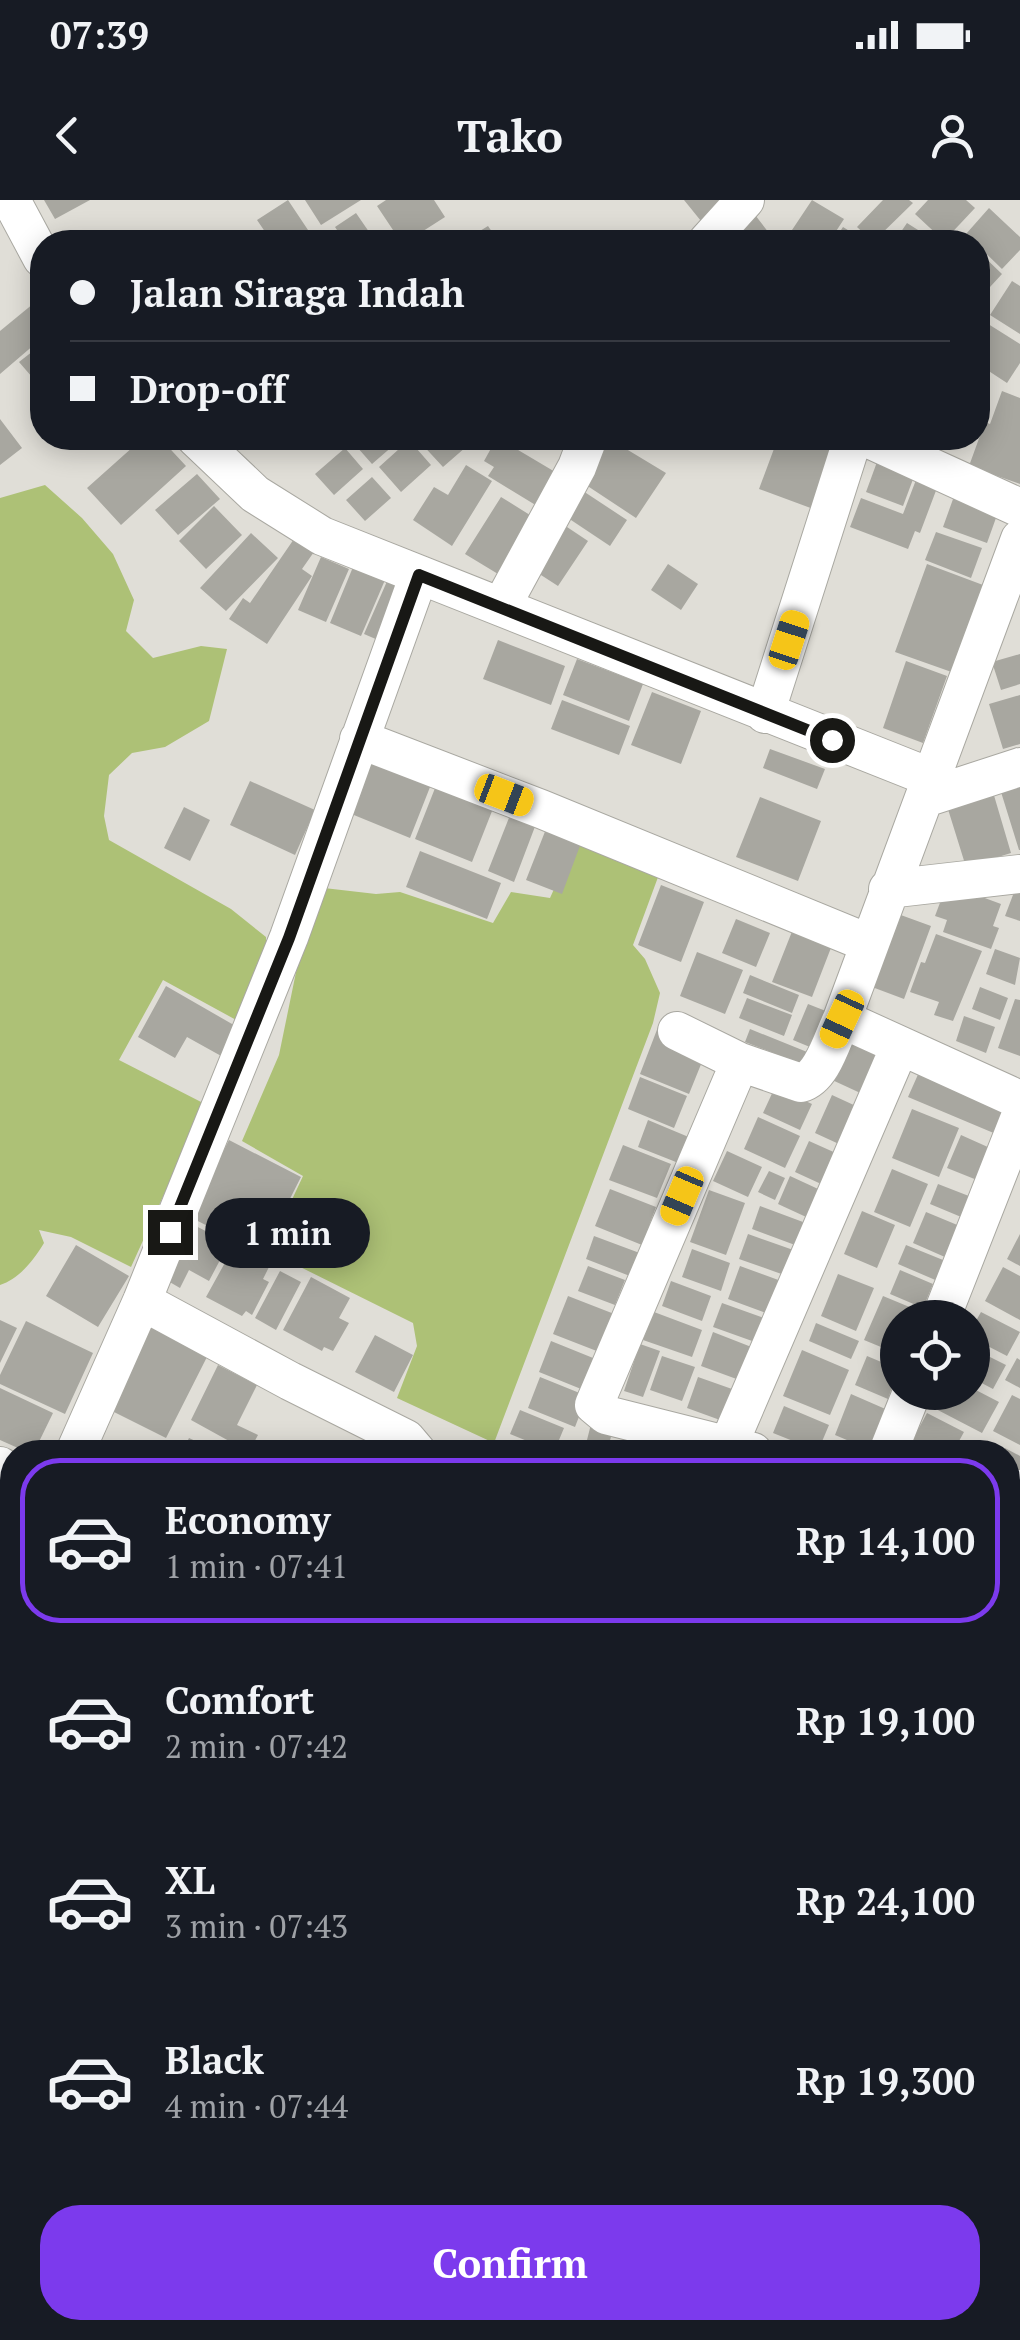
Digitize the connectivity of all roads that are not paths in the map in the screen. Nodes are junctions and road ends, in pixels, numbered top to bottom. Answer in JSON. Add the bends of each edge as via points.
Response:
{"nodes":[{"id":1,"x":11,"y":200,"type":"edge"},
{"id":2,"x":745,"y":200,"type":"edge"},
{"id":3,"x":719,"y":230,"type":"edge"},
{"id":4,"x":30,"y":236,"type":"edge"},
{"id":5,"x":209,"y":450,"type":"edge"},
{"id":6,"x":583,"y":450,"type":"edge"},
{"id":7,"x":849,"y":450,"type":"edge"},
{"id":8,"x":892,"y":450,"type":"edge"},
{"id":9,"x":1020,"y":508,"type":"edge"},
{"id":10,"x":1020,"y":539,"type":"edge"},
{"id":11,"x":419,"y":575,"type":"junction"},
{"id":12,"x":501,"y":606,"type":"junction"},
{"id":13,"x":1006,"y":613,"type":"edge"},
{"id":14,"x":765,"y":714,"type":"junction"},
{"id":15,"x":359,"y":739,"type":"junction"},
{"id":16,"x":1020,"y":767,"type":"edge"},
{"id":17,"x":929,"y":788,"type":"junction"},
{"id":18,"x":1020,"y":874,"type":"edge"},
{"id":19,"x":888,"y":889,"type":"junction"},
{"id":20,"x":868,"y":943,"type":"junction"},
{"id":21,"x":842,"y":1019,"type":"junction"},
{"id":22,"x":678,"y":1031,"type":"dead end"},
{"id":23,"x":900,"y":1046,"type":"junction"},
{"id":24,"x":740,"y":1062,"type":"junction"},
{"id":25,"x":1020,"y":1100,"type":"edge"},
{"id":26,"x":1020,"y":1117,"type":"edge"},
{"id":27,"x":948,"y":1300,"type":"edge"},
{"id":28,"x":142,"y":1301,"type":"junction"},
{"id":29,"x":905,"y":1410,"type":"edge"},
{"id":30,"x":79,"y":1440,"type":"edge"},
{"id":31,"x":407,"y":1440,"type":"edge"},
{"id":32,"x":705,"y":1440,"type":"edge"},
{"id":33,"x":744,"y":1440,"type":"edge"},
{"id":34,"x":893,"y":1440,"type":"edge"}],
"edges":[{"from":1,"to":4,"type":"street"},
{"from":2,"to":3,"type":"street"},
{"from":5,"to":11,"type":"street","via":[[255,494],[322,536]]},
{"from":6,"to":12,"type":"street"},
{"from":7,"to":14,"type":"street"},
{"from":8,"to":9,"type":"street"},
{"from":10,"to":13,"type":"street"},
{"from":11,"to":12,"type":"street"},
{"from":11,"to":15,"type":"street"},
{"from":12,"to":14,"type":"street"},
{"from":13,"to":17,"type":"street"},
{"from":14,"to":17,"type":"street"},
{"from":15,"to":20,"type":"street"},
{"from":15,"to":28,"type":"street","via":[[289,938]]},
{"from":16,"to":17,"type":"street"},
{"from":17,"to":19,"type":"street"},
{"from":18,"to":19,"type":"street"},
{"from":19,"to":20,"type":"street"},
{"from":20,"to":21,"type":"street"},
{"from":21,"to":23,"type":"street"},
{"from":21,"to":24,"type":"street","via":[[809,1080]]},
{"from":22,"to":24,"type":"street"},
{"from":23,"to":25,"type":"street"},
{"from":23,"to":33,"type":"street"},
{"from":24,"to":32,"type":"street","via":[[594,1400],[606,1415]]},
{"from":26,"to":27,"type":"street"},
{"from":28,"to":30,"type":"street"},
{"from":28,"to":31,"type":"street"},
{"from":29,"to":34,"type":"street"}]}
